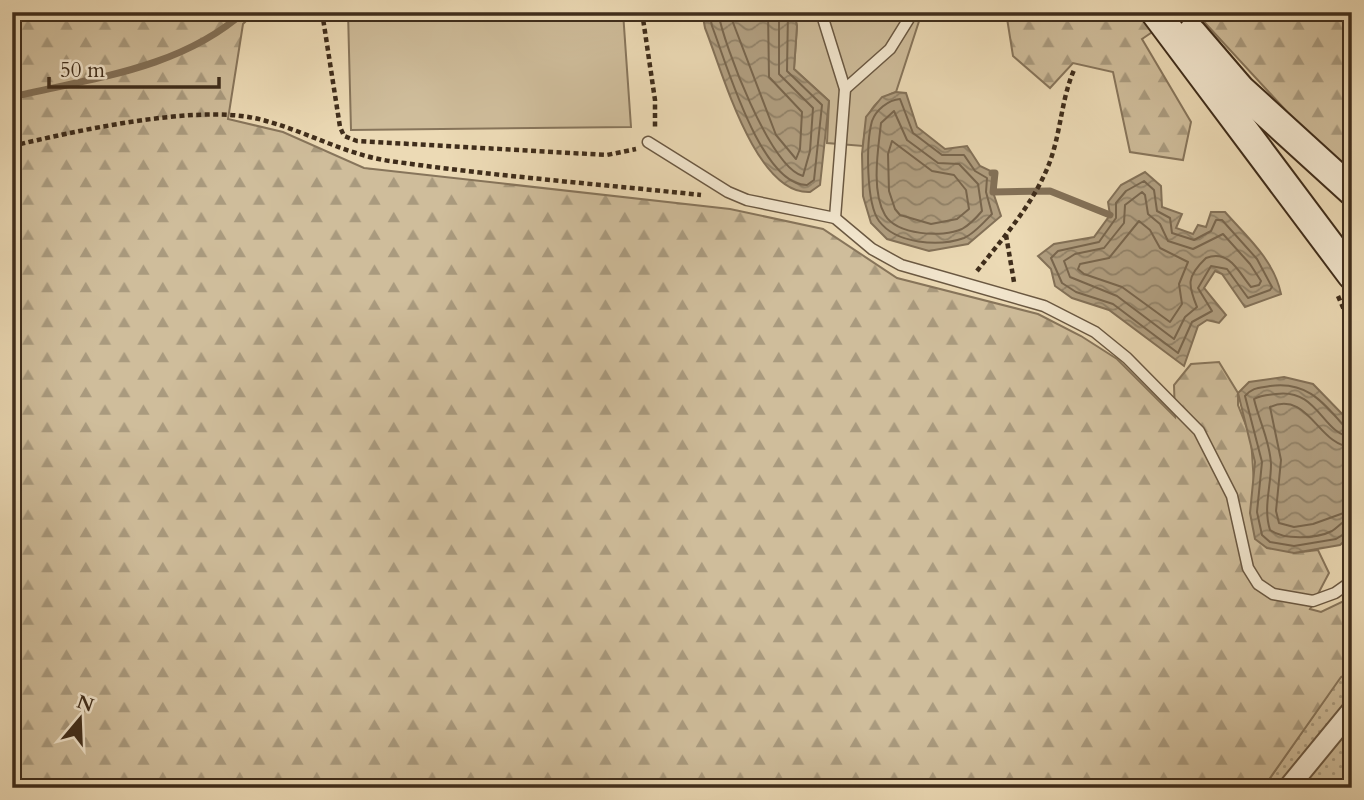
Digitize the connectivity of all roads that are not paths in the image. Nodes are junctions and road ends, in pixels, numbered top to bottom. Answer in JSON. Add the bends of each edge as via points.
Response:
{"nodes":[{"id":1,"x":821,"y":12,"type":"edge"},
{"id":2,"x":913,"y":12,"type":"edge"},
{"id":3,"x":1155,"y":12,"type":"edge"},
{"id":4,"x":1176,"y":12,"type":"edge"},
{"id":5,"x":845,"y":89,"type":"junction"},
{"id":6,"x":648,"y":142,"type":"road end"},
{"id":7,"x":1352,"y":191,"type":"edge"},
{"id":8,"x":835,"y":218,"type":"junction"},
{"id":9,"x":1352,"y":275,"type":"edge"},
{"id":10,"x":1352,"y":581,"type":"edge"},
{"id":11,"x":1351,"y":710,"type":"edge"},
{"id":12,"x":1288,"y":788,"type":"edge"}],
"edges":[{"from":1,"to":5,"type":"lane"},
{"from":2,"to":5,"type":"lane","via":[[890,49]]},
{"from":3,"to":9,"type":"main road"},
{"from":4,"to":7,"type":"main road","via":[[1240,89]]},
{"from":5,"to":8,"type":"lane"},
{"from":6,"to":8,"type":"lane","via":[[747,200]]},
{"from":8,"to":10,"type":"lane","via":[[901,265],[1044,306],[1095,332],[1127,358],[1199,431],[1232,496],[1248,568],[1258,584],[1273,594],[1313,601]]},
{"from":11,"to":12,"type":"street"}]}
